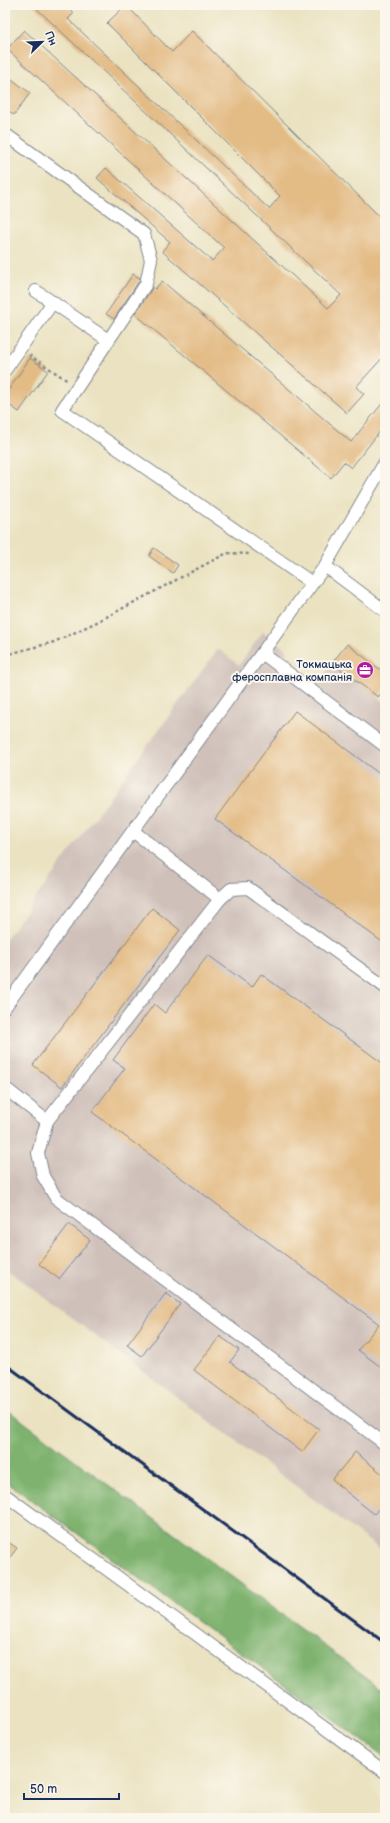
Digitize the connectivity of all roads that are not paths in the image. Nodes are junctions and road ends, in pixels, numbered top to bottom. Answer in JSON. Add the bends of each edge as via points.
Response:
{"nodes":[{"id":1,"x":5,"y":134,"type":"edge"},
{"id":2,"x":36,"y":291,"type":"dead end"},
{"id":3,"x":53,"y":302,"type":"junction"},
{"id":4,"x":108,"y":340,"type":"junction"},
{"id":5,"x":5,"y":370,"type":"edge"},
{"id":6,"x":385,"y":462,"type":"edge"},
{"id":7,"x":325,"y":566,"type":"junction"},
{"id":8,"x":312,"y":583,"type":"junction"},
{"id":9,"x":385,"y":611,"type":"edge"},
{"id":10,"x":262,"y":653,"type":"junction"},
{"id":11,"x":385,"y":746,"type":"edge"},
{"id":12,"x":133,"y":831,"type":"junction"},
{"id":13,"x":220,"y":899,"type":"junction"},
{"id":14,"x":385,"y":987,"type":"edge"},
{"id":15,"x":5,"y":1007,"type":"edge"},
{"id":16,"x":5,"y":1088,"type":"edge"},
{"id":17,"x":48,"y":1122,"type":"junction"},
{"id":18,"x":385,"y":1444,"type":"edge"},
{"id":19,"x":5,"y":1495,"type":"edge"},
{"id":20,"x":385,"y":1772,"type":"edge"}],
"edges":[{"from":1,"to":4,"type":"street","via":[[144,234],[151,260],[146,284]]},
{"from":2,"to":3,"type":"street"},
{"from":3,"to":4,"type":"street"},
{"from":3,"to":5,"type":"street"},
{"from":4,"to":8,"type":"street","via":[[62,410]]},
{"from":6,"to":7,"type":"street"},
{"from":7,"to":8,"type":"street"},
{"from":7,"to":9,"type":"street"},
{"from":8,"to":10,"type":"street"},
{"from":10,"to":11,"type":"street"},
{"from":10,"to":12,"type":"street"},
{"from":12,"to":13,"type":"street"},
{"from":12,"to":15,"type":"street"},
{"from":13,"to":14,"type":"street","via":[[231,889],[248,888]]},
{"from":13,"to":17,"type":"street"},
{"from":16,"to":17,"type":"street"},
{"from":17,"to":18,"type":"street","via":[[38,1153],[43,1176],[56,1198]]},
{"from":19,"to":20,"type":"street"}]}
